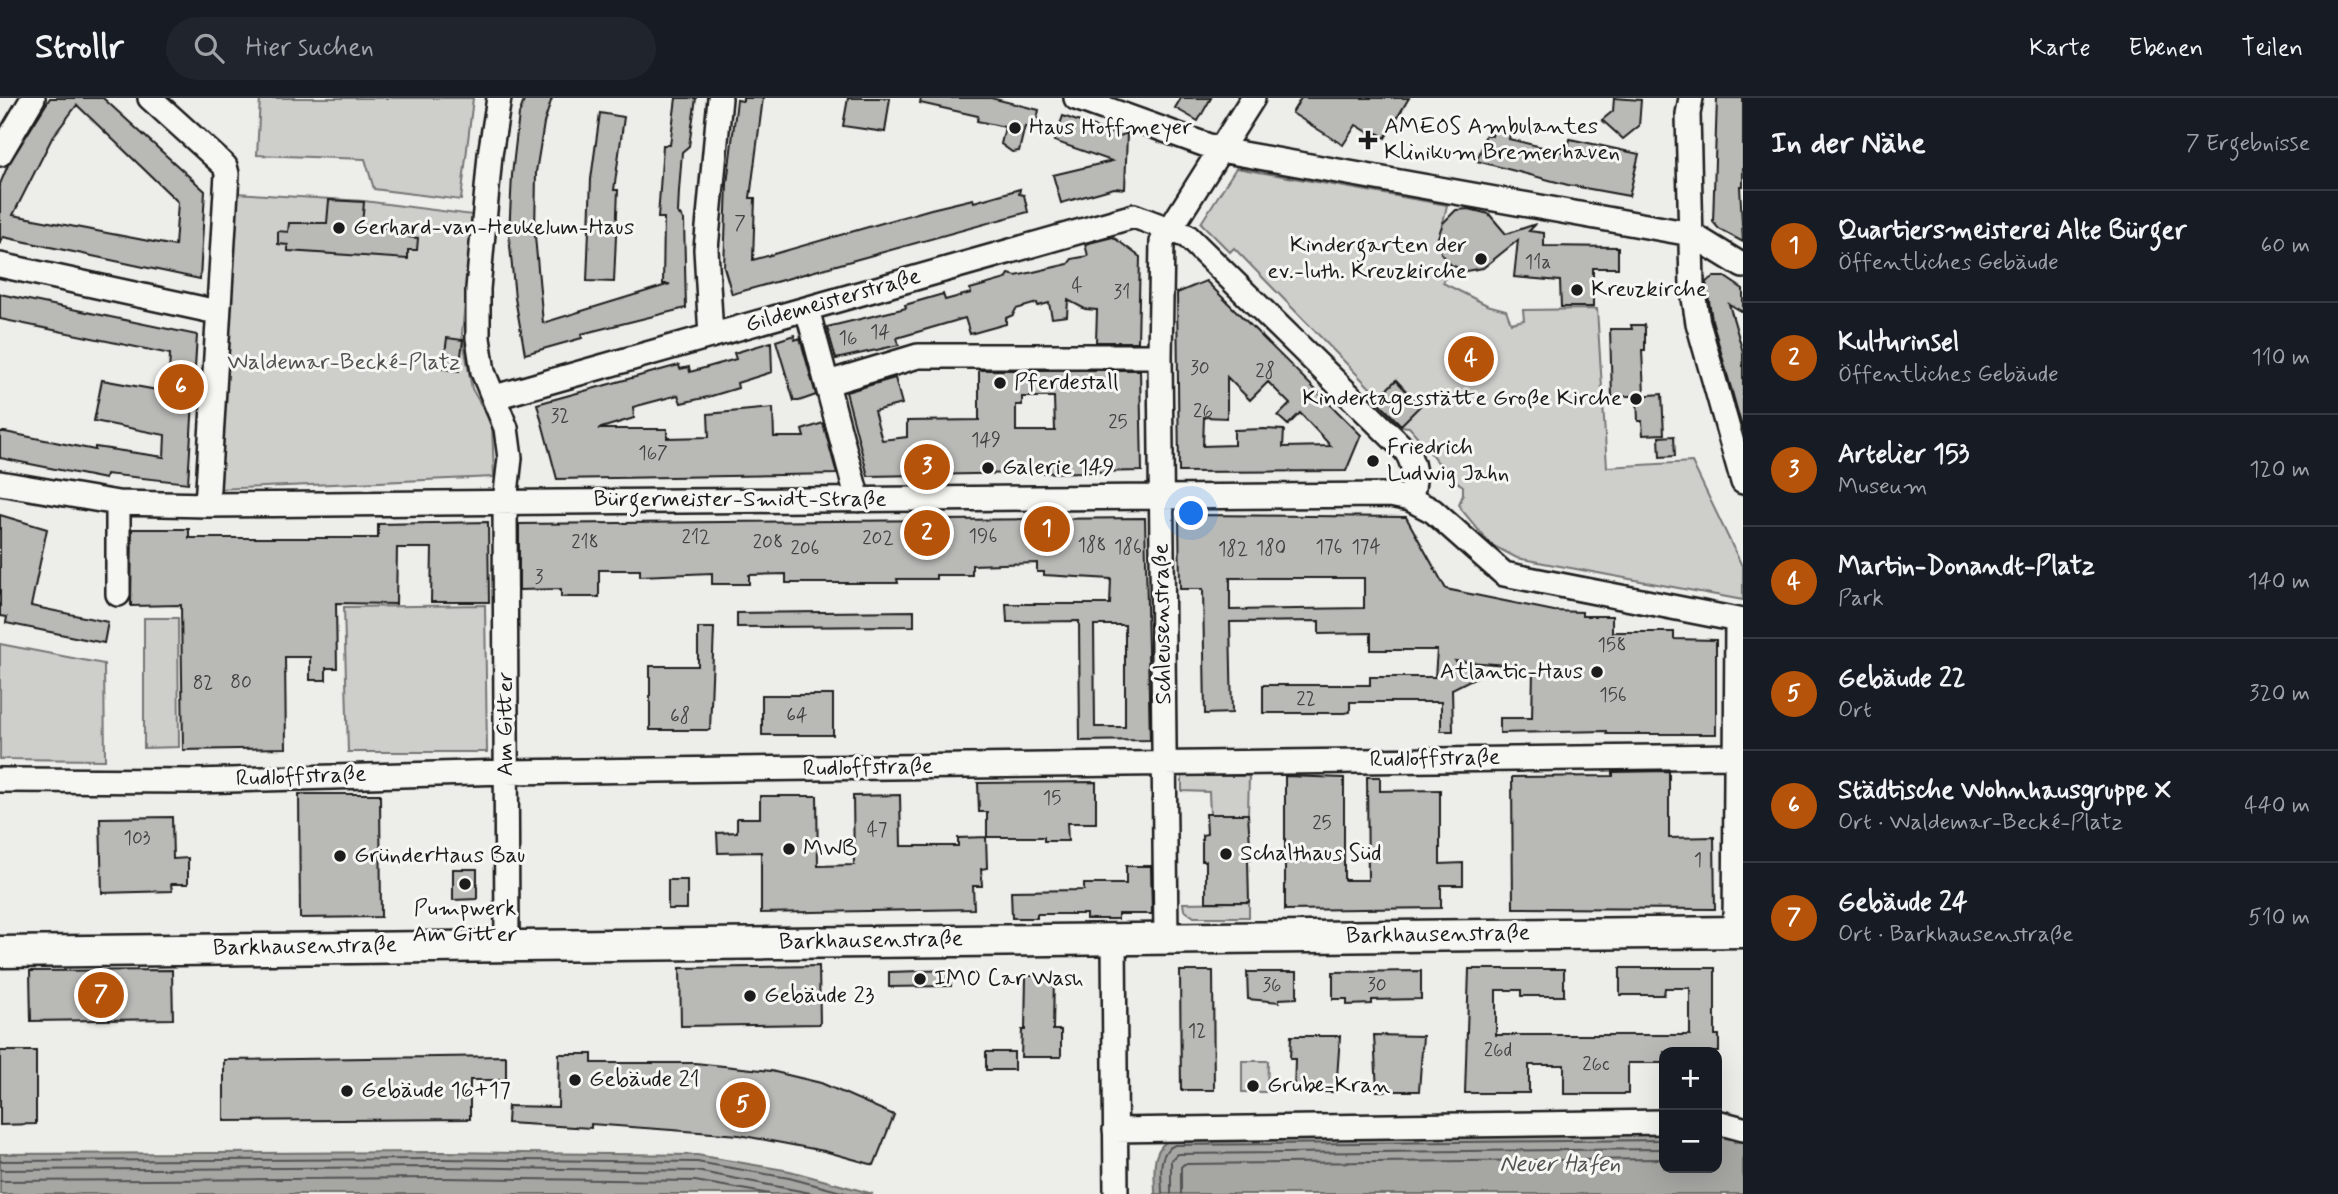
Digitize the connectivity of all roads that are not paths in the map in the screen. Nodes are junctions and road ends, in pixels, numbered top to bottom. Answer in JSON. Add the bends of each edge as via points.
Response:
{"nodes":[{"id":1,"x":33,"y":98,"type":"edge"},
{"id":2,"x":150,"y":98,"type":"edge"},
{"id":3,"x":499,"y":98,"type":"edge"},
{"id":4,"x":720,"y":98,"type":"edge"},
{"id":5,"x":1076,"y":98,"type":"edge"},
{"id":6,"x":1252,"y":98,"type":"edge"},
{"id":7,"x":1690,"y":98,"type":"edge"},
{"id":8,"x":2,"y":143,"type":"edge"},
{"id":9,"x":1220,"y":150,"type":"junction"},
{"id":10,"x":1170,"y":229,"type":"junction"},
{"id":11,"x":1691,"y":234,"type":"junction"},
{"id":12,"x":0,"y":265,"type":"edge"},
{"id":13,"x":1743,"y":266,"type":"edge"},
{"id":14,"x":807,"y":309,"type":"junction"},
{"id":15,"x":217,"y":312,"type":"junction"},
{"id":16,"x":711,"y":336,"type":"junction"},
{"id":17,"x":1160,"y":356,"type":"junction"},
{"id":18,"x":828,"y":383,"type":"junction"},
{"id":19,"x":495,"y":397,"type":"junction"},
{"id":20,"x":1742,"y":478,"type":"edge"},
{"id":21,"x":0,"y":483,"type":"edge"},
{"id":22,"x":1162,"y":498,"type":"junction"},
{"id":23,"x":1410,"y":499,"type":"junction"},
{"id":24,"x":858,"y":500,"type":"junction"},
{"id":25,"x":505,"y":502,"type":"junction"},
{"id":26,"x":118,"y":503,"type":"junction"},
{"id":27,"x":207,"y":505,"type":"junction"},
{"id":28,"x":118,"y":594,"type":"dead end"},
{"id":29,"x":1740,"y":620,"type":"edge"},
{"id":30,"x":1736,"y":755,"type":"junction"},
{"id":31,"x":1164,"y":762,"type":"junction"},
{"id":32,"x":506,"y":772,"type":"junction"},
{"id":33,"x":0,"y":780,"type":"edge"},
{"id":34,"x":1739,"y":932,"type":"edge"},
{"id":35,"x":1114,"y":938,"type":"junction"},
{"id":36,"x":1166,"y":938,"type":"junction"},
{"id":37,"x":507,"y":945,"type":"junction"},
{"id":38,"x":0,"y":952,"type":"edge"},
{"id":39,"x":1659,"y":1122,"type":"edge"},
{"id":40,"x":1115,"y":1130,"type":"junction"},
{"id":41,"x":1116,"y":1194,"type":"edge"}],
"edges":[{"from":1,"to":8,"type":"street"},
{"from":2,"to":15,"type":"street","via":[[228,173]]},
{"from":3,"to":19,"type":"street","via":[[478,289],[483,372]]},
{"from":4,"to":16,"type":"street","via":[[706,249]]},
{"from":5,"to":9,"type":"street"},
{"from":6,"to":9,"type":"street","name":"Schleusenstraße"},
{"from":7,"to":11,"type":"street"},
{"from":9,"to":10,"type":"street","name":"Schleusenstraße"},
{"from":9,"to":11,"type":"street"},
{"from":10,"to":14,"type":"street","name":"Gildemeisterstraße","via":[[1134,216]]},
{"from":10,"to":17,"type":"street","name":"Schleusenstraße","via":[[1162,242]]},
{"from":10,"to":23,"type":"street","name":"Gildemeisterstraße","via":[[1187,236],[1406,451],[1414,473]]},
{"from":11,"to":13,"type":"street"},
{"from":11,"to":20,"type":"street","via":[[1698,323]]},
{"from":12,"to":15,"type":"street"},
{"from":14,"to":16,"type":"street","name":"Gildemeisterstraße"},
{"from":14,"to":18,"type":"street"},
{"from":15,"to":27,"type":"street"},
{"from":16,"to":19,"type":"street","name":"Gildemeisterstraße"},
{"from":17,"to":18,"type":"street","via":[[918,356]]},
{"from":17,"to":22,"type":"street","name":"Schleusenstraße"},
{"from":18,"to":24,"type":"street"},
{"from":19,"to":25,"type":"street","via":[[510,458]]},
{"from":21,"to":26,"type":"street","name":"Bürgermeister-Smidt-Straße"},
{"from":22,"to":23,"type":"street","name":"Bürgermeister-Smidt-Straße","via":[[1390,495]]},
{"from":22,"to":24,"type":"street","name":"Bürgermeister-Smidt-Straße"},
{"from":22,"to":31,"type":"street","name":"Schleusenstraße"},
{"from":23,"to":29,"type":"street","name":"Bürgermeister-Smidt-Straße","via":[[1449,524],[1504,574]]},
{"from":24,"to":25,"type":"street","name":"Bürgermeister-Smidt-Straße"},
{"from":25,"to":27,"type":"street","name":"Bürgermeister-Smidt-Straße"},
{"from":25,"to":32,"type":"street","name":"Am Gitter"},
{"from":26,"to":27,"type":"street","name":"Bürgermeister-Smidt-Straße"},
{"from":26,"to":28,"type":"street"},
{"from":29,"to":30,"type":"street"},
{"from":30,"to":31,"type":"street","name":"Rudloffstraße"},
{"from":30,"to":34,"type":"street"},
{"from":31,"to":32,"type":"street","name":"Rudloffstraße"},
{"from":31,"to":36,"type":"street","name":"Schleusenstraße"},
{"from":32,"to":33,"type":"street","name":"Rudloffstraße"},
{"from":32,"to":37,"type":"street","name":"Am Gitter"},
{"from":34,"to":36,"type":"main road","name":"Barkhausenstraße"},
{"from":35,"to":36,"type":"main road","name":"Barkhausenstraße"},
{"from":35,"to":37,"type":"main road","name":"Barkhausenstraße"},
{"from":35,"to":40,"type":"street"},
{"from":37,"to":38,"type":"main road","name":"Barkhausenstraße"},
{"from":39,"to":40,"type":"street"},
{"from":40,"to":41,"type":"street"}]}
